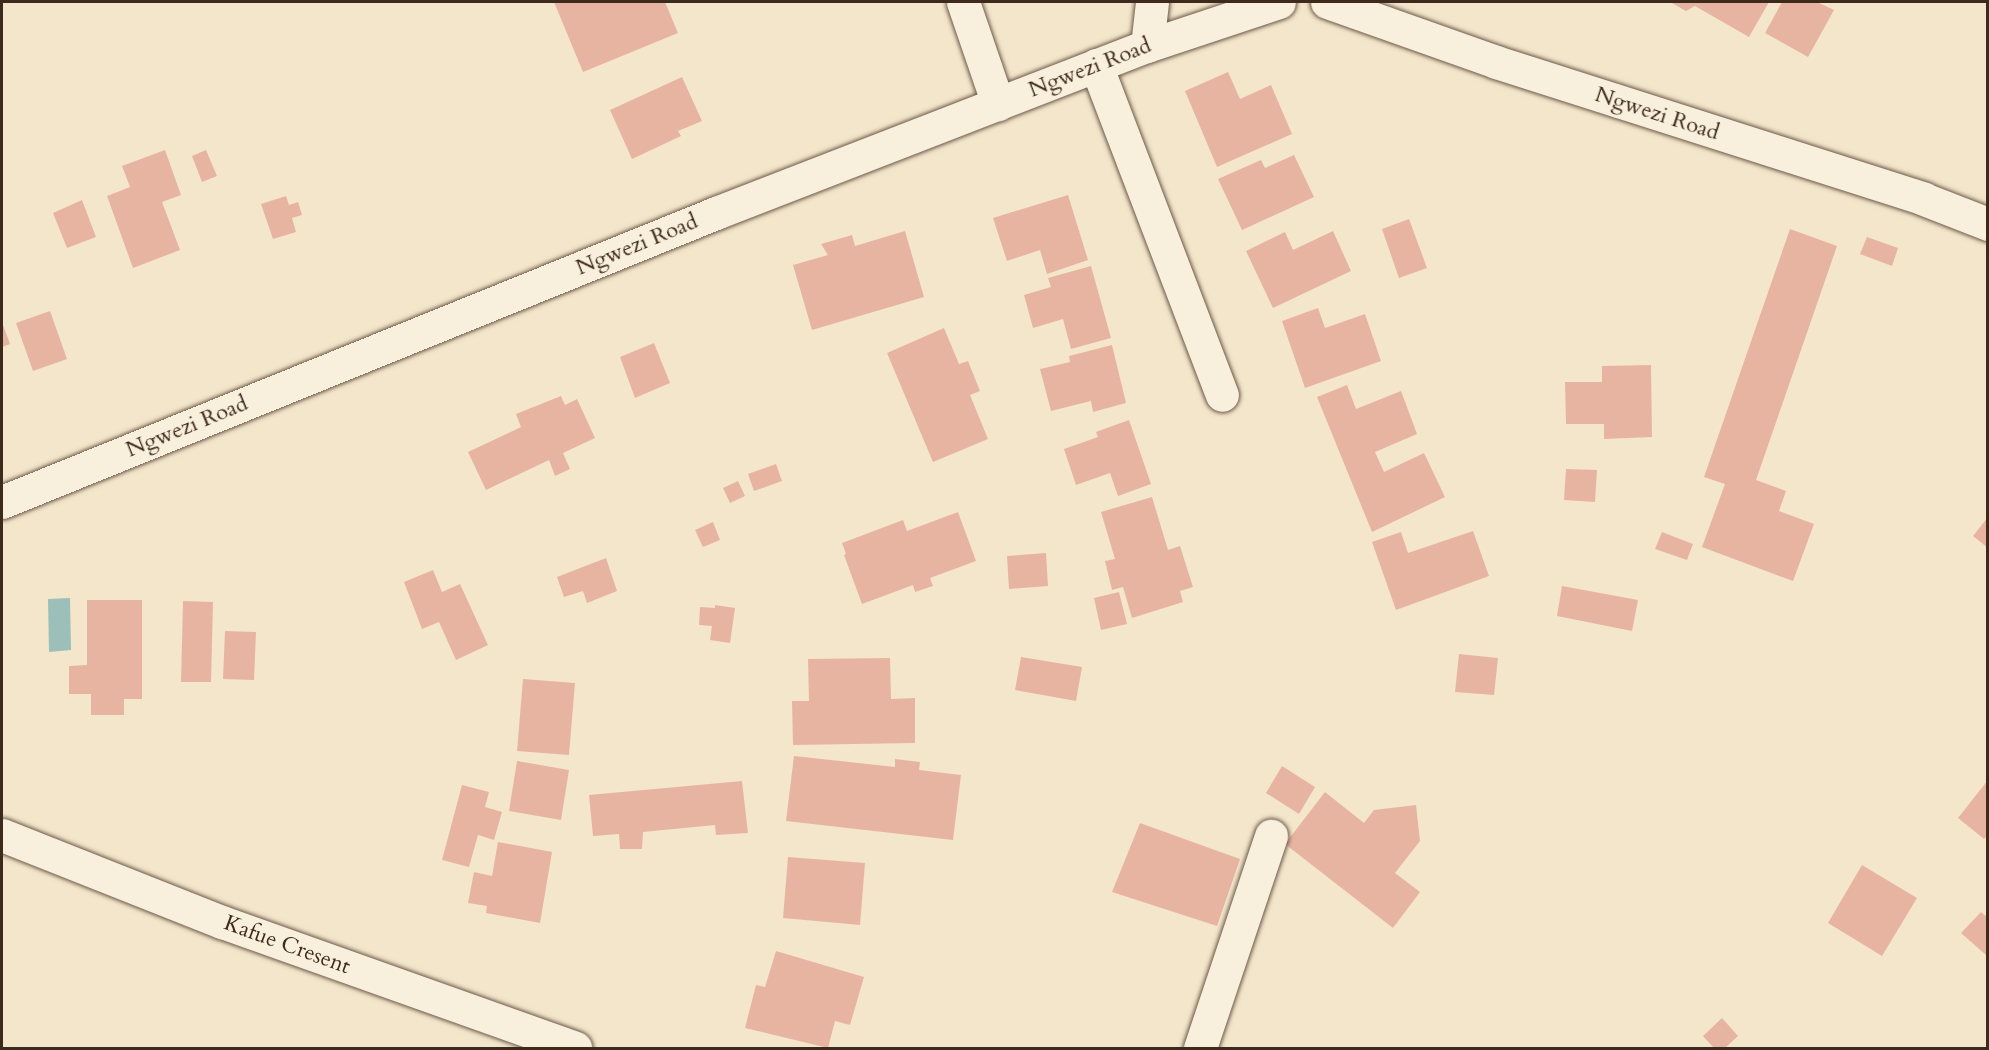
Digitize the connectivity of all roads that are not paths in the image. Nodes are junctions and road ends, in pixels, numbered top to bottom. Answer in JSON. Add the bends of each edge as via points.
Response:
{"nodes":[{"id":1,"x":963,"y":2,"type":"edge"},
{"id":2,"x":1152,"y":2,"type":"edge"},
{"id":3,"x":1279,"y":2,"type":"edge"},
{"id":4,"x":1327,"y":2,"type":"edge"},
{"id":5,"x":1146,"y":46,"type":"junction"},
{"id":6,"x":1096,"y":65,"type":"junction"},
{"id":7,"x":998,"y":104,"type":"junction"},
{"id":8,"x":1988,"y":224,"type":"edge"},
{"id":9,"x":1222,"y":395,"type":"dead end"},
{"id":10,"x":2,"y":502,"type":"edge"},
{"id":11,"x":2,"y":835,"type":"edge"},
{"id":12,"x":1271,"y":836,"type":"dead end"},
{"id":13,"x":575,"y":1048,"type":"edge"},
{"id":14,"x":1200,"y":1048,"type":"edge"}],
"edges":[{"from":1,"to":7,"type":"street"},
{"from":2,"to":5,"type":"street"},
{"from":3,"to":5,"type":"street","name":"Ngwezi Road"},
{"from":4,"to":8,"type":"street","name":"Ngwezi Road","via":[[1496,62],[1924,199]]},
{"from":5,"to":6,"type":"street","name":"Ngwezi Road"},
{"from":6,"to":7,"type":"street","name":"Ngwezi Road"},
{"from":6,"to":9,"type":"street"},
{"from":7,"to":10,"type":"street","name":"Ngwezi Road","via":[[406,337]]},
{"from":11,"to":13,"type":"street","name":"Kafue Cresent","via":[[222,922]]},
{"from":12,"to":14,"type":"street"}]}
